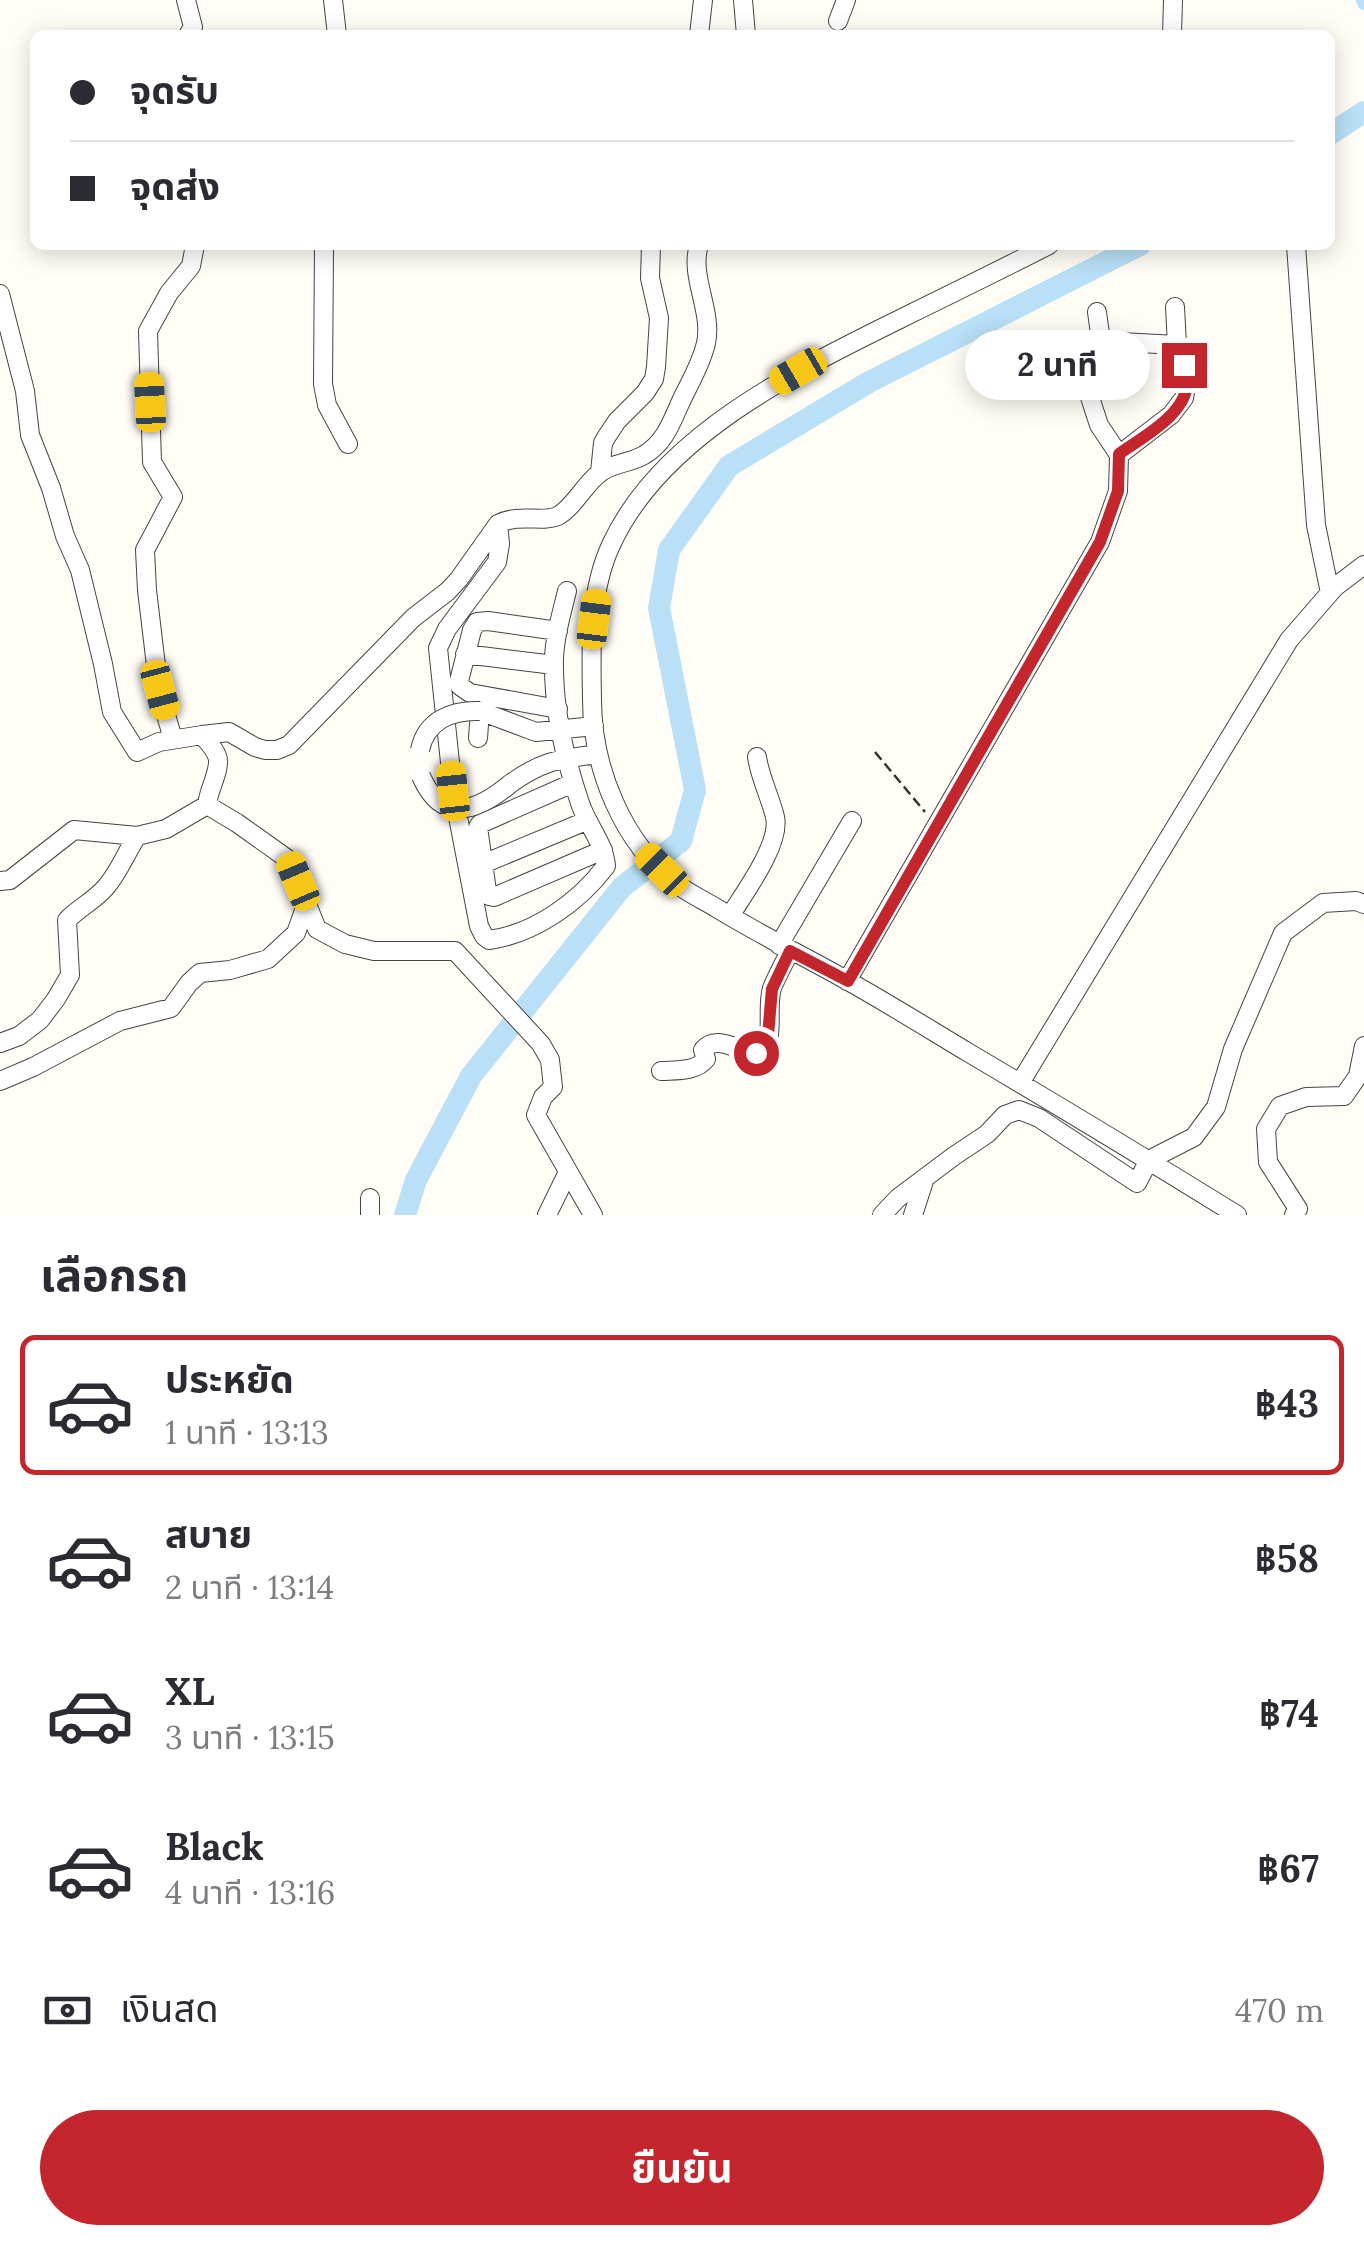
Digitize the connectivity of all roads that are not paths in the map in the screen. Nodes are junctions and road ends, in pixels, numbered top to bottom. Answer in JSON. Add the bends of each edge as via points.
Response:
{"nodes":[{"id":1,"x":186,"y":0,"type":"edge"},
{"id":2,"x":333,"y":0,"type":"edge"},
{"id":3,"x":703,"y":0,"type":"edge"},
{"id":4,"x":743,"y":0,"type":"edge"},
{"id":5,"x":846,"y":0,"type":"edge"},
{"id":6,"x":1173,"y":0,"type":"edge"},
{"id":7,"x":838,"y":21,"type":"dead end"},
{"id":8,"x":190,"y":30,"type":"edge"},
{"id":9,"x":337,"y":30,"type":"edge"},
{"id":10,"x":700,"y":30,"type":"edge"},
{"id":11,"x":746,"y":30,"type":"edge"},
{"id":12,"x":1172,"y":30,"type":"edge"},
{"id":13,"x":194,"y":250,"type":"edge"},
{"id":14,"x":324,"y":250,"type":"edge"},
{"id":15,"x":651,"y":250,"type":"edge"},
{"id":16,"x":697,"y":250,"type":"edge"},
{"id":17,"x":1039,"y":250,"type":"edge"},
{"id":18,"x":1296,"y":250,"type":"edge"},
{"id":19,"x":0,"y":294,"type":"edge"},
{"id":20,"x":1175,"y":307,"type":"dead end"},
{"id":21,"x":1098,"y":312,"type":"dead end"},
{"id":22,"x":1101,"y":341,"type":"junction"},
{"id":23,"x":1177,"y":346,"type":"junction"},
{"id":24,"x":645,"y":393,"type":"junction"},
{"id":25,"x":673,"y":420,"type":"junction"},
{"id":26,"x":696,"y":440,"type":"junction"},
{"id":27,"x":348,"y":444,"type":"dead end"},
{"id":28,"x":1119,"y":454,"type":"junction"},
{"id":29,"x":600,"y":472,"type":"junction"},
{"id":30,"x":498,"y":524,"type":"junction"},
{"id":31,"x":1364,"y":566,"type":"edge"},
{"id":32,"x":567,"y":591,"type":"dead end"},
{"id":33,"x":1330,"y":593,"type":"junction"},
{"id":34,"x":558,"y":632,"type":"junction"},
{"id":35,"x":465,"y":654,"type":"junction"},
{"id":36,"x":554,"y":665,"type":"junction"},
{"id":37,"x":558,"y":709,"type":"junction"},
{"id":38,"x":480,"y":711,"type":"junction"},
{"id":39,"x":594,"y":726,"type":"junction"},
{"id":40,"x":560,"y":730,"type":"junction"},
{"id":41,"x":202,"y":735,"type":"junction"},
{"id":42,"x":478,"y":738,"type":"dead end"},
{"id":43,"x":173,"y":739,"type":"junction"},
{"id":44,"x":420,"y":750,"type":"dead end"},
{"id":45,"x":598,"y":754,"type":"junction"},
{"id":46,"x":757,"y":757,"type":"dead end"},
{"id":47,"x":565,"y":759,"type":"junction"},
{"id":48,"x":421,"y":776,"type":"dead end"},
{"id":49,"x":573,"y":784,"type":"junction"},
{"id":50,"x":207,"y":805,"type":"junction"},
{"id":51,"x":852,"y":821,"type":"dead end"},
{"id":52,"x":586,"y":822,"type":"junction"},
{"id":53,"x":137,"y":836,"type":"junction"},
{"id":54,"x":603,"y":850,"type":"junction"},
{"id":55,"x":483,"y":864,"type":"junction"},
{"id":56,"x":0,"y":881,"type":"edge"},
{"id":57,"x":307,"y":902,"type":"junction"},
{"id":58,"x":1364,"y":904,"type":"edge"},
{"id":59,"x":730,"y":916,"type":"junction"},
{"id":60,"x":784,"y":948,"type":"junction"},
{"id":61,"x":848,"y":981,"type":"junction"},
{"id":62,"x":0,"y":1042,"type":"edge"},
{"id":63,"x":1364,"y":1046,"type":"edge"},
{"id":64,"x":661,"y":1071,"type":"dead end"},
{"id":65,"x":0,"y":1081,"type":"edge"},
{"id":66,"x":1020,"y":1083,"type":"junction"},
{"id":67,"x":1150,"y":1160,"type":"junction"},
{"id":68,"x":568,"y":1172,"type":"junction"},
{"id":69,"x":925,"y":1178,"type":"junction"},
{"id":70,"x":547,"y":1215,"type":"edge"},
{"id":71,"x":593,"y":1215,"type":"edge"},
{"id":72,"x":882,"y":1215,"type":"edge"},
{"id":73,"x":914,"y":1215,"type":"edge"},
{"id":74,"x":1237,"y":1215,"type":"edge"},
{"id":75,"x":1294,"y":1215,"type":"edge"}],
"edges":[{"from":1,"to":8,"type":"street"},
{"from":2,"to":9,"type":"street"},
{"from":3,"to":10,"type":"street"},
{"from":4,"to":11,"type":"street"},
{"from":5,"to":7,"type":"street"},
{"from":6,"to":12,"type":"street"},
{"from":13,"to":43,"type":"street","via":[[191,266],[148,332],[152,462],[173,497],[145,550],[146,590]]},
{"from":14,"to":27,"type":"street","via":[[323,384]]},
{"from":15,"to":24,"type":"street","via":[[659,336],[654,379]]},
{"from":16,"to":25,"type":"street","via":[[706,342]]},
{"from":17,"to":26,"type":"street","via":[[825,356]]},
{"from":18,"to":33,"type":"street","via":[[1316,525]]},
{"from":19,"to":43,"type":"street","via":[[30,435],[80,570],[112,712],[137,752]]},
{"from":20,"to":23,"type":"street"},
{"from":21,"to":22,"type":"street"},
{"from":22,"to":23,"type":"street"},
{"from":22,"to":28,"type":"street","via":[[1088,351],[1084,379],[1098,425]]},
{"from":23,"to":28,"type":"street","via":[[1187,380],[1184,398]]},
{"from":24,"to":25,"type":"street","via":[[662,397]]},
{"from":24,"to":29,"type":"street","via":[[606,436]]},
{"from":25,"to":26,"type":"street"},
{"from":25,"to":29,"type":"street","via":[[646,454]]},
{"from":26,"to":39,"type":"street","via":[[649,487],[611,544],[594,619]]},
{"from":28,"to":61,"type":"street","via":[[1118,491],[1100,542]]},
{"from":29,"to":30,"type":"street","via":[[561,514]]},
{"from":30,"to":41,"type":"street","via":[[448,591],[412,618],[289,744],[265,750],[229,732]]},
{"from":30,"to":54,"type":"street","via":[[497,562],[438,648],[453,791],[484,936],[501,938],[569,906],[606,866]]},
{"from":31,"to":33,"type":"street"},
{"from":32,"to":34,"type":"street"},
{"from":33,"to":66,"type":"street","via":[[1290,640]]},
{"from":34,"to":35,"type":"street","via":[[481,621]]},
{"from":34,"to":36,"type":"street"},
{"from":35,"to":36,"type":"street"},
{"from":35,"to":37,"type":"street","via":[[459,681],[464,690]]},
{"from":36,"to":37,"type":"street"},
{"from":37,"to":40,"type":"street"},
{"from":38,"to":40,"type":"street","via":[[536,732]]},
{"from":38,"to":42,"type":"street"},
{"from":38,"to":44,"type":"street","bridge":true,"via":[[440,718]]},
{"from":39,"to":40,"type":"street"},
{"from":39,"to":45,"type":"street"},
{"from":40,"to":47,"type":"street"},
{"from":41,"to":43,"type":"street"},
{"from":41,"to":50,"type":"street","via":[[218,756]]},
{"from":45,"to":47,"type":"street"},
{"from":45,"to":59,"type":"street","via":[[611,794],[647,855],[677,884]]},
{"from":46,"to":59,"type":"street","via":[[776,829]]},
{"from":47,"to":48,"type":"street","bridge":true,"via":[[531,768],[472,808],[452,808],[434,798]]},
{"from":47,"to":49,"type":"street"},
{"from":49,"to":52,"type":"street"},
{"from":49,"to":55,"type":"street","via":[[480,824]]},
{"from":50,"to":53,"type":"street","via":[[166,830]]},
{"from":50,"to":57,"type":"street","via":[[289,860]]},
{"from":51,"to":60,"type":"street"},
{"from":52,"to":54,"type":"street"},
{"from":52,"to":55,"type":"street"},
{"from":53,"to":56,"type":"street","via":[[74,830]]},
{"from":53,"to":62,"type":"street","via":[[102,892],[66,920],[70,975],[56,999],[40,1020]]},
{"from":54,"to":55,"type":"street","via":[[494,897]]},
{"from":57,"to":65,"type":"street","via":[[296,933],[268,959],[200,972],[171,1008],[120,1021]]},
{"from":57,"to":68,"type":"street","via":[[318,928],[345,944],[374,952],[455,952],[550,1060],[552,1087],[536,1116]]},
{"from":58,"to":67,"type":"street","via":[[1323,903],[1282,933],[1216,1108],[1194,1137]]},
{"from":59,"to":60,"type":"street"},
{"from":60,"to":61,"type":"street"},
{"from":60,"to":64,"type":"street","via":[[763,1052],[710,1042],[702,1064]]},
{"from":61,"to":66,"type":"street"},
{"from":63,"to":75,"type":"street","via":[[1358,1076],[1344,1096],[1280,1106],[1266,1128],[1268,1162],[1298,1208]]},
{"from":66,"to":67,"type":"street"},
{"from":67,"to":69,"type":"street","via":[[1137,1183],[1019,1110]]},
{"from":67,"to":74,"type":"street"},
{"from":68,"to":70,"type":"street"},
{"from":68,"to":71,"type":"street"},
{"from":69,"to":72,"type":"street"},
{"from":69,"to":73,"type":"street"}]}
